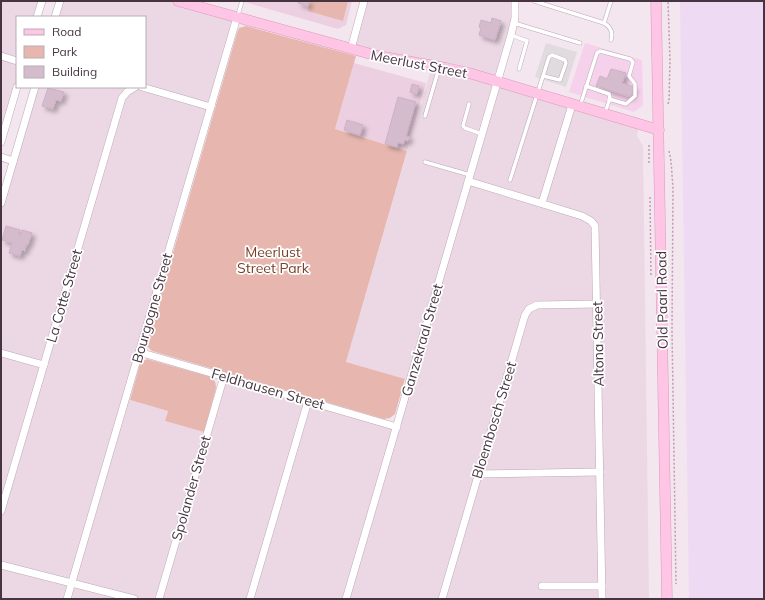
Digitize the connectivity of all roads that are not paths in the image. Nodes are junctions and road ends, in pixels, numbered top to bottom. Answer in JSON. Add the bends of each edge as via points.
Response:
{"nodes":[{"id":1,"x":42,"y":1,"type":"edge"},
{"id":2,"x":60,"y":1,"type":"edge"},
{"id":3,"x":178,"y":1,"type":"edge"},
{"id":4,"x":364,"y":1,"type":"edge"},
{"id":5,"x":515,"y":1,"type":"edge"},
{"id":6,"x":534,"y":1,"type":"edge"},
{"id":7,"x":611,"y":1,"type":"edge"},
{"id":8,"x":656,"y":1,"type":"edge"},
{"id":9,"x":242,"y":2,"type":"edge"},
{"id":10,"x":37,"y":16,"type":"edge"},
{"id":11,"x":55,"y":16,"type":"edge"},
{"id":12,"x":237,"y":17,"type":"junction"},
{"id":13,"x":604,"y":23,"type":"junction"},
{"id":14,"x":514,"y":24,"type":"junction"},
{"id":15,"x":511,"y":35,"type":"junction"},
{"id":16,"x":611,"y":40,"type":"dead end"},
{"id":17,"x":580,"y":43,"type":"dead end"},
{"id":18,"x":351,"y":49,"type":"junction"},
{"id":19,"x":1,"y":56,"type":"edge"},
{"id":20,"x":16,"y":61,"type":"edge"},
{"id":21,"x":440,"y":67,"type":"junction"},
{"id":22,"x":519,"y":69,"type":"dead end"},
{"id":23,"x":543,"y":76,"type":"junction"},
{"id":24,"x":498,"y":82,"type":"junction"},
{"id":25,"x":586,"y":86,"type":"junction"},
{"id":26,"x":17,"y":88,"type":"edge"},
{"id":27,"x":35,"y":88,"type":"edge"},
{"id":28,"x":133,"y":88,"type":"edge"},
{"id":29,"x":145,"y":88,"type":"edge"},
{"id":30,"x":537,"y":94,"type":"junction"},
{"id":31,"x":609,"y":99,"type":"junction"},
{"id":32,"x":469,"y":104,"type":"dead end"},
{"id":33,"x":576,"y":106,"type":"junction"},
{"id":34,"x":211,"y":107,"type":"junction"},
{"id":35,"x":604,"y":115,"type":"junction"},
{"id":36,"x":425,"y":116,"type":"dead end"},
{"id":37,"x":659,"y":130,"type":"junction"},
{"id":38,"x":482,"y":134,"type":"junction"},
{"id":39,"x":1,"y":142,"type":"edge"},
{"id":40,"x":1,"y":157,"type":"edge"},
{"id":41,"x":13,"y":161,"type":"junction"},
{"id":42,"x":425,"y":162,"type":"dead end"},
{"id":43,"x":469,"y":178,"type":"junction"},
{"id":44,"x":510,"y":180,"type":"dead end"},
{"id":45,"x":1,"y":203,"type":"edge"},
{"id":46,"x":542,"y":203,"type":"junction"},
{"id":47,"x":598,"y":304,"type":"junction"},
{"id":48,"x":139,"y":352,"type":"junction"},
{"id":49,"x":1,"y":353,"type":"edge"},
{"id":50,"x":44,"y":365,"type":"junction"},
{"id":51,"x":224,"y":376,"type":"junction"},
{"id":52,"x":308,"y":401,"type":"junction"},
{"id":53,"x":397,"y":426,"type":"junction"},
{"id":54,"x":600,"y":472,"type":"junction"},
{"id":55,"x":478,"y":474,"type":"junction"},
{"id":56,"x":1,"y":511,"type":"edge"},
{"id":57,"x":1,"y":565,"type":"edge"},
{"id":58,"x":72,"y":583,"type":"junction"},
{"id":59,"x":542,"y":586,"type":"dead end"},
{"id":60,"x":602,"y":586,"type":"junction"},
{"id":61,"x":67,"y":599,"type":"edge"},
{"id":62,"x":134,"y":599,"type":"edge"},
{"id":63,"x":159,"y":599,"type":"edge"},
{"id":64,"x":250,"y":599,"type":"edge"},
{"id":65,"x":346,"y":599,"type":"edge"},
{"id":66,"x":442,"y":599,"type":"edge"},
{"id":67,"x":602,"y":599,"type":"edge"},
{"id":68,"x":667,"y":599,"type":"edge"}],
"edges":[{"from":1,"to":10,"type":"street"},
{"from":2,"to":11,"type":"street"},
{"from":3,"to":12,"type":"main road","name":"Meerlust Street"},
{"from":4,"to":18,"type":"street"},
{"from":5,"to":14,"type":"street","name":"Ganzekraal Street"},
{"from":6,"to":13,"type":"lane"},
{"from":7,"to":13,"type":"lane"},
{"from":8,"to":37,"type":"main road","name":"Old Paarl Road"},
{"from":9,"to":12,"type":"lane"},
{"from":12,"to":18,"type":"main road","name":"Meerlust Street"},
{"from":12,"to":34,"type":"street","name":"Bourgogne Street"},
{"from":13,"to":16,"type":"lane","via":[[612,32]]},
{"from":14,"to":15,"type":"street","name":"Ganzekraal Street"},
{"from":14,"to":17,"type":"lane"},
{"from":15,"to":22,"type":"lane","via":[[527,41]]},
{"from":15,"to":24,"type":"street","name":"Ganzekraal Street"},
{"from":18,"to":21,"type":"main road","name":"Meerlust Street"},
{"from":19,"to":20,"type":"street"},
{"from":21,"to":24,"type":"main road","name":"Meerlust Street"},
{"from":21,"to":36,"type":"lane"},
{"from":23,"to":23,"type":"lane","via":[[550,56],[565,60],[560,80]]},
{"from":23,"to":30,"type":"lane"},
{"from":24,"to":30,"type":"main road","name":"Meerlust Street"},
{"from":24,"to":38,"type":"street","name":"Ganzekraal Street"},
{"from":25,"to":31,"type":"lane","via":[[608,93]]},
{"from":25,"to":31,"type":"lane","via":[[599,51],[630,59],[633,63],[630,77],[635,84],[635,96],[626,104]]},
{"from":25,"to":33,"type":"lane"},
{"from":26,"to":39,"type":"street"},
{"from":27,"to":41,"type":"street"},
{"from":28,"to":50,"type":"street","name":"La Cotte Street","via":[[122,98]]},
{"from":29,"to":34,"type":"street"},
{"from":30,"to":33,"type":"main road","name":"Meerlust Street"},
{"from":30,"to":44,"type":"lane"},
{"from":31,"to":35,"type":"lane"},
{"from":32,"to":38,"type":"lane","via":[[463,126]]},
{"from":33,"to":35,"type":"main road","name":"Meerlust Street"},
{"from":33,"to":46,"type":"street"},
{"from":34,"to":48,"type":"street","name":"Bourgogne Street"},
{"from":35,"to":37,"type":"main road","name":"Meerlust Street"},
{"from":37,"to":68,"type":"main road","name":"Old Paarl Road"},
{"from":38,"to":43,"type":"street","name":"Ganzekraal Street"},
{"from":40,"to":41,"type":"street"},
{"from":41,"to":45,"type":"street"},
{"from":42,"to":43,"type":"lane"},
{"from":43,"to":46,"type":"street","name":"Altona Street"},
{"from":43,"to":53,"type":"street","name":"Ganzekraal Street"},
{"from":46,"to":47,"type":"street","name":"Altona Street","via":[[586,217],[595,225]]},
{"from":47,"to":54,"type":"street","name":"Altona Street"},
{"from":47,"to":55,"type":"street","name":"Bloembosch Street","via":[[541,305],[527,312]]},
{"from":48,"to":51,"type":"street","name":"Feldhausen Street"},
{"from":48,"to":58,"type":"street","name":"Bourgogne Street"},
{"from":49,"to":50,"type":"street"},
{"from":50,"to":56,"type":"street","name":"La Cotte Street"},
{"from":51,"to":52,"type":"street","name":"Feldhausen Street"},
{"from":51,"to":63,"type":"street","name":"Spolander Street"},
{"from":52,"to":53,"type":"street","name":"Feldhausen Street"},
{"from":52,"to":64,"type":"street"},
{"from":53,"to":65,"type":"street","name":"Ganzekraal Street"},
{"from":54,"to":55,"type":"street"},
{"from":54,"to":60,"type":"street","name":"Altona Street"},
{"from":55,"to":66,"type":"street","name":"Bloembosch Street"},
{"from":57,"to":58,"type":"street"},
{"from":58,"to":61,"type":"street","name":"Bourgogne Street"},
{"from":58,"to":62,"type":"street"},
{"from":59,"to":60,"type":"street"},
{"from":60,"to":67,"type":"street","name":"Altona Street"}]}
